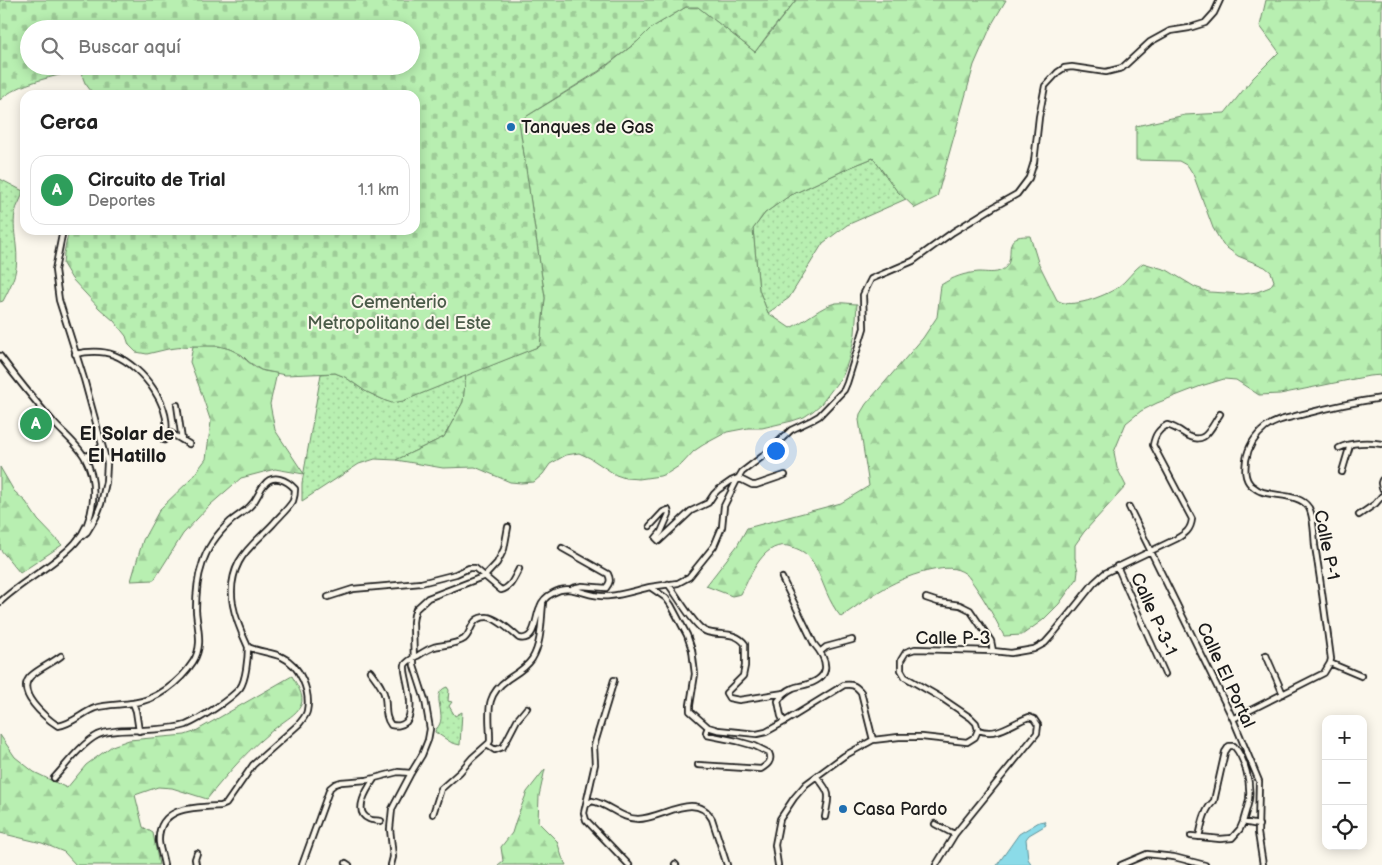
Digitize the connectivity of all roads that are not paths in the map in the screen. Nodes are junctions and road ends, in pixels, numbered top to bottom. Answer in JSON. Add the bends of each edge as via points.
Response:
{"nodes":[{"id":1,"x":1220,"y":0,"type":"edge"},
{"id":2,"x":62,"y":235,"type":"edge"},
{"id":3,"x":76,"y":354,"type":"junction"},
{"id":4,"x":0,"y":356,"type":"edge"},
{"id":5,"x":1382,"y":398,"type":"edge"},
{"id":6,"x":177,"y":405,"type":"dead end"},
{"id":7,"x":1220,"y":414,"type":"dead end"},
{"id":8,"x":168,"y":431,"type":"junction"},
{"id":9,"x":164,"y":440,"type":"dead end"},
{"id":10,"x":182,"y":440,"type":"junction"},
{"id":11,"x":189,"y":444,"type":"dead end"},
{"id":12,"x":1382,"y":444,"type":"edge"},
{"id":13,"x":102,"y":445,"type":"junction"},
{"id":14,"x":1350,"y":445,"type":"junction"},
{"id":15,"x":1339,"y":448,"type":"dead end"},
{"id":16,"x":84,"y":456,"type":"junction"},
{"id":17,"x":1342,"y":472,"type":"dead end"},
{"id":18,"x":785,"y":475,"type":"dead end"},
{"id":19,"x":738,"y":478,"type":"junction"},
{"id":20,"x":1382,"y":480,"type":"edge"},
{"id":21,"x":1382,"y":488,"type":"edge"},
{"id":22,"x":1382,"y":496,"type":"edge"},
{"id":23,"x":1129,"y":507,"type":"dead end"},
{"id":24,"x":1359,"y":515,"type":"dead end"},
{"id":25,"x":650,"y":526,"type":"dead end"},
{"id":26,"x":508,"y":527,"type":"dead end"},
{"id":27,"x":78,"y":539,"type":"junction"},
{"id":28,"x":562,"y":548,"type":"dead end"},
{"id":29,"x":1151,"y":551,"type":"junction"},
{"id":30,"x":1117,"y":566,"type":"junction"},
{"id":31,"x":519,"y":569,"type":"dead end"},
{"id":32,"x":485,"y":576,"type":"junction"},
{"id":33,"x":782,"y":578,"type":"dead end"},
{"id":34,"x":668,"y":584,"type":"junction"},
{"id":35,"x":650,"y":587,"type":"junction"},
{"id":36,"x":572,"y":589,"type":"junction"},
{"id":37,"x":328,"y":598,"type":"dead end"},
{"id":38,"x":926,"y":598,"type":"dead end"},
{"id":39,"x":543,"y":600,"type":"junction"},
{"id":40,"x":0,"y":602,"type":"edge"},
{"id":41,"x":852,"y":640,"type":"dead end"},
{"id":42,"x":248,"y":647,"type":"junction"},
{"id":43,"x":993,"y":651,"type":"junction"},
{"id":44,"x":820,"y":652,"type":"junction"},
{"id":45,"x":1266,"y":655,"type":"dead end"},
{"id":46,"x":61,"y":656,"type":"dead end"},
{"id":47,"x":414,"y":657,"type":"junction"},
{"id":48,"x":1330,"y":663,"type":"junction"},
{"id":49,"x":370,"y":671,"type":"dead end"},
{"id":50,"x":1165,"y":674,"type":"dead end"},
{"id":51,"x":1361,"y":676,"type":"dead end"},
{"id":52,"x":614,"y":680,"type":"dead end"},
{"id":53,"x":784,"y":693,"type":"junction"},
{"id":54,"x":1283,"y":694,"type":"junction"},
{"id":55,"x":133,"y":703,"type":"junction"},
{"id":56,"x":527,"y":708,"type":"dead end"},
{"id":57,"x":1233,"y":719,"type":"junction"},
{"id":58,"x":784,"y":722,"type":"junction"},
{"id":59,"x":708,"y":727,"type":"junction"},
{"id":60,"x":978,"y":730,"type":"junction"},
{"id":61,"x":139,"y":731,"type":"junction"},
{"id":62,"x":873,"y":740,"type":"junction"},
{"id":63,"x":488,"y":745,"type":"junction"},
{"id":64,"x":698,"y":765,"type":"dead end"},
{"id":65,"x":411,"y":773,"type":"junction"},
{"id":66,"x":817,"y":777,"type":"junction"},
{"id":67,"x":54,"y":778,"type":"dead end"},
{"id":68,"x":374,"y":779,"type":"junction"},
{"id":69,"x":586,"y":805,"type":"junction"},
{"id":70,"x":433,"y":814,"type":"dead end"},
{"id":71,"x":825,"y":817,"type":"dead end"},
{"id":72,"x":381,"y":821,"type":"dead end"},
{"id":73,"x":1243,"y":822,"type":"junction"},
{"id":74,"x":935,"y":824,"type":"dead end"},
{"id":75,"x":1259,"y":825,"type":"junction"},
{"id":76,"x":956,"y":834,"type":"junction"},
{"id":77,"x":1191,"y":836,"type":"dead end"},
{"id":78,"x":1198,"y":837,"type":"junction"},
{"id":79,"x":197,"y":853,"type":"dead end"},
{"id":80,"x":164,"y":865,"type":"edge"},
{"id":81,"x":196,"y":865,"type":"edge"},
{"id":82,"x":302,"y":865,"type":"edge"},
{"id":83,"x":391,"y":865,"type":"edge"},
{"id":84,"x":629,"y":865,"type":"edge"},
{"id":85,"x":727,"y":865,"type":"edge"},
{"id":86,"x":778,"y":865,"type":"edge"},
{"id":87,"x":936,"y":865,"type":"edge"},
{"id":88,"x":1121,"y":865,"type":"edge"},
{"id":89,"x":1205,"y":865,"type":"edge"},
{"id":90,"x":1263,"y":865,"type":"edge"}],
"edges":[{"from":1,"to":19,"type":"street","via":[[1205,22],[1164,34],[1150,42],[1122,68],[1106,72],[1072,67],[1058,72],[1045,86],[1030,178],[1017,194],[953,232],[913,261],[871,279],[863,294],[864,328],[844,390],[819,416],[791,430]]},
{"from":2,"to":3,"type":"street","via":[[56,270],[57,287]]},
{"from":3,"to":8,"type":"street","via":[[101,351],[115,355],[141,372],[158,397]]},
{"from":3,"to":13,"type":"street"},
{"from":4,"to":16,"type":"street"},
{"from":5,"to":48,"type":"street","name":"Calle P-1","via":[[1277,421],[1257,435],[1247,458],[1245,474],[1249,483],[1259,491],[1286,495],[1309,508],[1322,584]]},
{"from":6,"to":10,"type":"street"},
{"from":7,"to":29,"type":"street","name":"Calle P-3","via":[[1200,439],[1193,439],[1167,425],[1154,436],[1153,445],[1192,519],[1192,526],[1186,533]]},
{"from":8,"to":9,"type":"street"},
{"from":8,"to":10,"type":"street"},
{"from":10,"to":11,"type":"street"},
{"from":12,"to":14,"type":"street"},
{"from":13,"to":16,"type":"street","via":[[97,452]]},
{"from":13,"to":27,"type":"street","via":[[107,472],[104,492],[96,518]]},
{"from":14,"to":15,"type":"street"},
{"from":14,"to":17,"type":"street"},
{"from":16,"to":27,"type":"street","via":[[91,475],[93,497],[90,514]]},
{"from":18,"to":19,"type":"street","via":[[756,485]]},
{"from":19,"to":25,"type":"street","via":[[718,490],[708,503],[692,511],[658,541],[656,538],[668,510]]},
{"from":19,"to":34,"type":"street","via":[[724,506],[722,527],[714,546],[689,576],[678,583]]},
{"from":20,"to":21,"type":"street"},
{"from":22,"to":24,"type":"street"},
{"from":23,"to":29,"type":"street","name":"Calle El Portal"},
{"from":26,"to":32,"type":"street","via":[[504,550]]},
{"from":27,"to":40,"type":"street"},
{"from":28,"to":36,"type":"street","via":[[610,578],[606,588],[582,586]]},
{"from":29,"to":30,"type":"street","name":"Calle P-3"},
{"from":29,"to":57,"type":"street","name":"Calle El Portal"},
{"from":30,"to":43,"type":"street","name":"Calle P-3","via":[[1094,583],[1045,643],[1034,649],[1011,653]]},
{"from":30,"to":50,"type":"street","name":"Calle P-3-1"},
{"from":31,"to":32,"type":"street","via":[[506,589],[501,590]]},
{"from":32,"to":37,"type":"street","via":[[475,568],[469,568],[421,583],[353,589]]},
{"from":32,"to":47,"type":"street","via":[[440,592],[420,604],[413,622]]},
{"from":33,"to":44,"type":"street"},
{"from":34,"to":35,"type":"street"},
{"from":34,"to":53,"type":"street","via":[[702,630],[739,637],[745,644],[743,676],[726,693],[729,698],[739,700]]},
{"from":35,"to":36,"type":"street","via":[[608,596],[593,596]]},
{"from":35,"to":59,"type":"street","via":[[666,598],[687,634],[695,674],[690,711]]},
{"from":36,"to":39,"type":"street","via":[[561,589]]},
{"from":38,"to":43,"type":"street","via":[[970,610],[991,641]]},
{"from":39,"to":47,"type":"street","via":[[533,632],[528,637],[519,638],[497,620],[479,618],[462,640],[431,648]]},
{"from":39,"to":63,"type":"street","via":[[536,651],[528,664],[503,682],[491,696]]},
{"from":41,"to":44,"type":"street","via":[[826,647]]},
{"from":42,"to":55,"type":"street","via":[[236,621],[232,587],[240,561],[293,500],[295,490],[289,482],[280,479],[269,480],[255,502],[216,536],[207,550],[198,583],[196,610],[200,634],[194,661],[173,686],[147,700]]},
{"from":42,"to":61,"type":"street","via":[[241,687],[221,704],[185,725]]},
{"from":42,"to":80,"type":"street","via":[[291,663],[305,685],[307,712],[299,724],[253,765],[226,804],[175,811],[165,819],[159,842]]},
{"from":43,"to":60,"type":"street","name":"Calle P-3","via":[[915,648],[906,652],[901,660],[904,677],[971,718]]},
{"from":44,"to":53,"type":"street","via":[[826,663],[822,676]]},
{"from":45,"to":54,"type":"street"},
{"from":46,"to":55,"type":"street","via":[[30,677],[26,684],[34,704],[50,721],[58,726],[66,725],[87,711],[104,705]]},
{"from":47,"to":49,"type":"street","via":[[406,664],[410,706],[408,719],[400,726],[388,721],[384,691]]},
{"from":47,"to":65,"type":"street","via":[[430,729],[422,755]]},
{"from":48,"to":51,"type":"street"},
{"from":48,"to":54,"type":"street","via":[[1324,673]]},
{"from":52,"to":69,"type":"street","via":[[594,746],[595,764]]},
{"from":53,"to":58,"type":"street","via":[[778,701]]},
{"from":54,"to":57,"type":"street"},
{"from":55,"to":61,"type":"street"},
{"from":56,"to":63,"type":"street","via":[[503,747],[495,750]]},
{"from":57,"to":75,"type":"street","name":"Calle El Portal","via":[[1259,781]]},
{"from":58,"to":59,"type":"street","via":[[757,734]]},
{"from":58,"to":62,"type":"street","via":[[844,685],[855,685],[861,692]]},
{"from":59,"to":64,"type":"street","via":[[707,735],[755,746],[769,753],[771,760],[761,769]]},
{"from":60,"to":62,"type":"street","via":[[975,737],[967,742],[922,737]]},
{"from":60,"to":76,"type":"street","via":[[997,732],[1029,717],[1038,726],[1036,734]]},
{"from":61,"to":67,"type":"street","via":[[98,735]]},
{"from":62,"to":66,"type":"street","via":[[844,756]]},
{"from":63,"to":70,"type":"street","via":[[441,790]]},
{"from":65,"to":68,"type":"street","via":[[398,772]]},
{"from":65,"to":83,"type":"street","via":[[392,809]]},
{"from":66,"to":71,"type":"street","via":[[829,795]]},
{"from":66,"to":86,"type":"street","via":[[806,784],[780,819],[775,845]]},
{"from":68,"to":72,"type":"street","via":[[361,807],[368,819]]},
{"from":68,"to":82,"type":"street","via":[[341,782],[330,788]]},
{"from":69,"to":84,"type":"street","via":[[586,820]]},
{"from":69,"to":85,"type":"street","via":[[592,801],[601,803],[637,819],[685,806],[702,808],[712,819]]},
{"from":73,"to":75,"type":"street"},
{"from":73,"to":78,"type":"street","via":[[1232,838]]},
{"from":73,"to":78,"type":"street","via":[[1249,800],[1246,772],[1238,751],[1229,746],[1214,801],[1204,816]]},
{"from":74,"to":76,"type":"street"},
{"from":75,"to":90,"type":"street","name":"Calle El Portal"},
{"from":76,"to":87,"type":"street"},
{"from":77,"to":78,"type":"street"},
{"from":79,"to":81,"type":"street"},
{"from":88,"to":89,"type":"street","via":[[1147,854]]}]}
